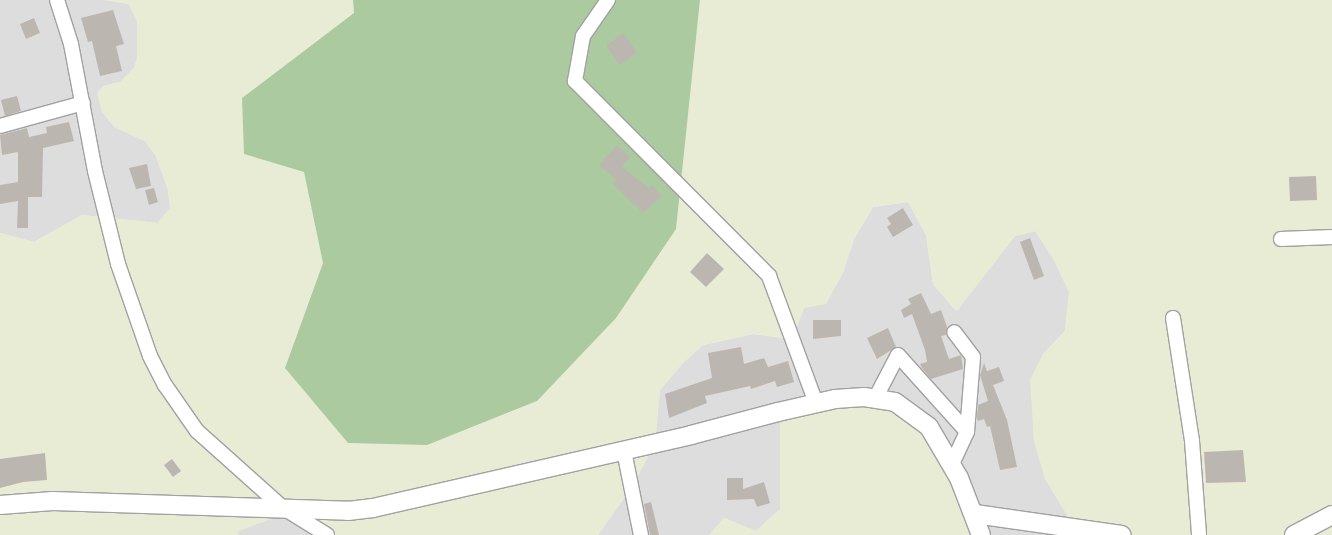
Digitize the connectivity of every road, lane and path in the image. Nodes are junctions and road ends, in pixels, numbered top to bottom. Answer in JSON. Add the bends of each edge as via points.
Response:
{"nodes":[{"id":1,"x":57,"y":0,"type":"edge"},
{"id":2,"x":608,"y":0,"type":"edge"},
{"id":3,"x":83,"y":104,"type":"junction"},
{"id":4,"x":0,"y":126,"type":"edge"},
{"id":5,"x":1332,"y":237,"type":"edge"},
{"id":6,"x":1281,"y":238,"type":"dead end"},
{"id":7,"x":1173,"y":318,"type":"dead end"},
{"id":8,"x":954,"y":332,"type":"dead end"},
{"id":9,"x":876,"y":397,"type":"junction"},
{"id":10,"x":816,"y":403,"type":"junction"},
{"id":11,"x":967,"y":432,"type":"junction"},
{"id":12,"x":624,"y":451,"type":"junction"},
{"id":13,"x":952,"y":464,"type":"junction"},
{"id":14,"x":0,"y":505,"type":"edge"},
{"id":15,"x":282,"y":507,"type":"junction"},
{"id":16,"x":975,"y":514,"type":"junction"},
{"id":17,"x":1332,"y":515,"type":"edge"},
{"id":18,"x":327,"y":535,"type":"edge"},
{"id":19,"x":641,"y":535,"type":"edge"},
{"id":20,"x":981,"y":535,"type":"edge"},
{"id":21,"x":1122,"y":535,"type":"edge"},
{"id":22,"x":1199,"y":535,"type":"edge"},
{"id":23,"x":1294,"y":535,"type":"edge"}],
"edges":[{"from":1,"to":3,"type":"street","via":[[71,44]]},
{"from":2,"to":10,"type":"street","via":[[583,36],[575,81],[769,276]]},
{"from":3,"to":4,"type":"street"},
{"from":3,"to":15,"type":"street","via":[[95,171],[118,264],[150,356],[196,431]]},
{"from":5,"to":6,"type":"street"},
{"from":7,"to":22,"type":"street","via":[[1192,441]]},
{"from":8,"to":11,"type":"street","via":[[973,357]]},
{"from":9,"to":10,"type":"street"},
{"from":9,"to":11,"type":"street","via":[[898,355]]},
{"from":9,"to":13,"type":"street","via":[[895,402],[929,427]]},
{"from":10,"to":12,"type":"street"},
{"from":11,"to":13,"type":"street"},
{"from":12,"to":15,"type":"street","via":[[372,508],[348,511]]},
{"from":12,"to":19,"type":"street"},
{"from":13,"to":16,"type":"street"},
{"from":14,"to":15,"type":"street","via":[[53,501]]},
{"from":15,"to":18,"type":"street"},
{"from":16,"to":20,"type":"street"},
{"from":16,"to":21,"type":"street"},
{"from":17,"to":23,"type":"street"}]}
